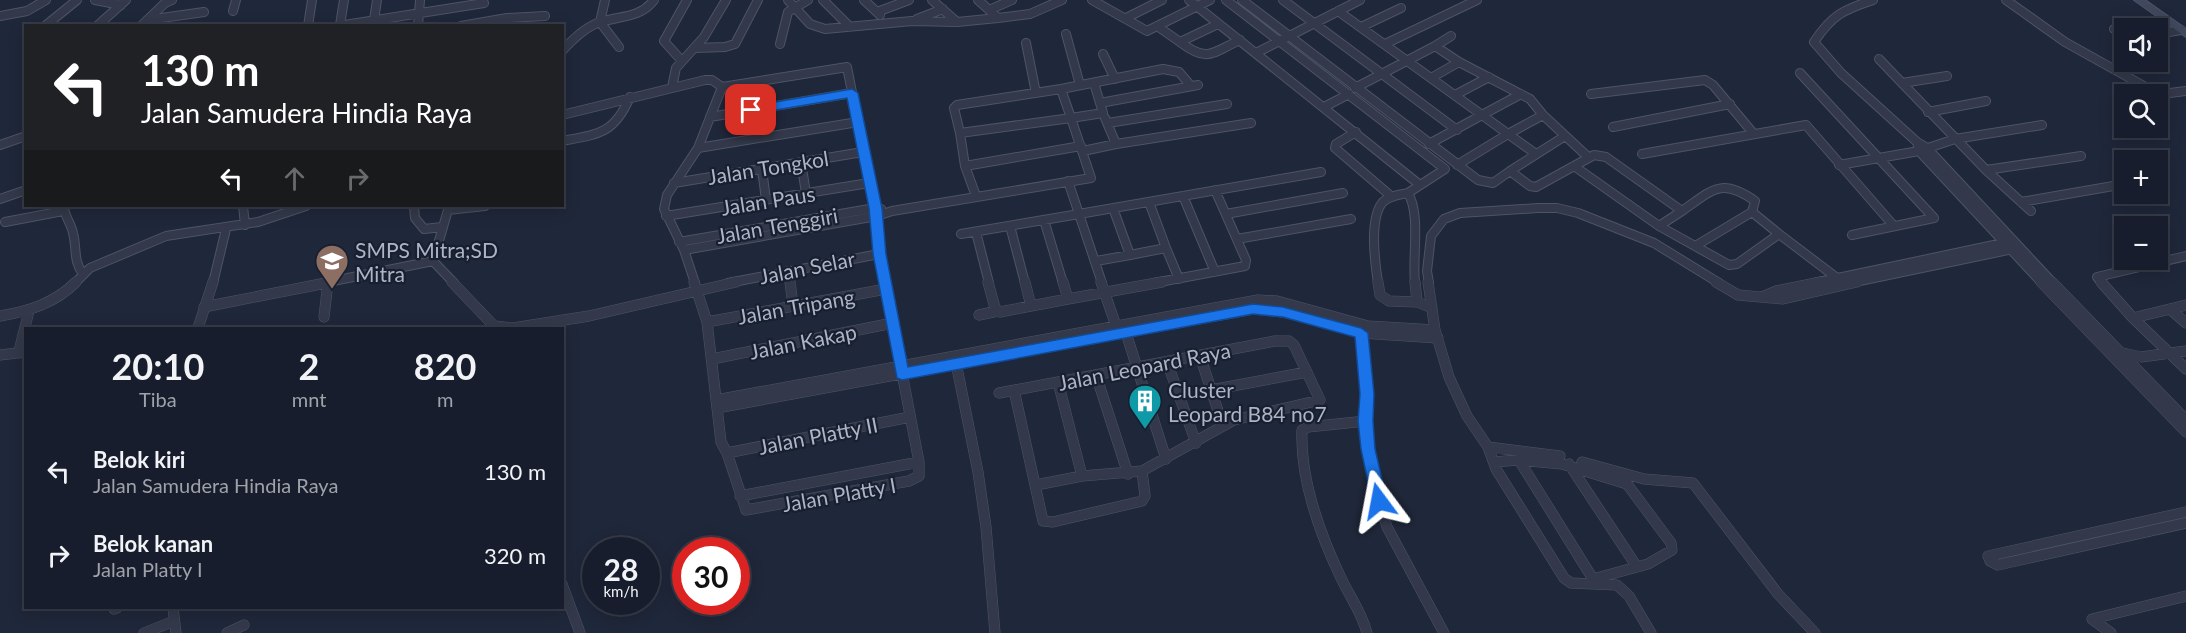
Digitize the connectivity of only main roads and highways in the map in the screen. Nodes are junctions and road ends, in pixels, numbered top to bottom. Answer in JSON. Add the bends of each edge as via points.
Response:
{"nodes":[{"id":1,"x":2139,"y":0,"type":"edge"},
{"id":2,"x":2183,"y":32,"type":"edge"}],
"edges":[{"from":1,"to":2,"type":"main road"}]}
